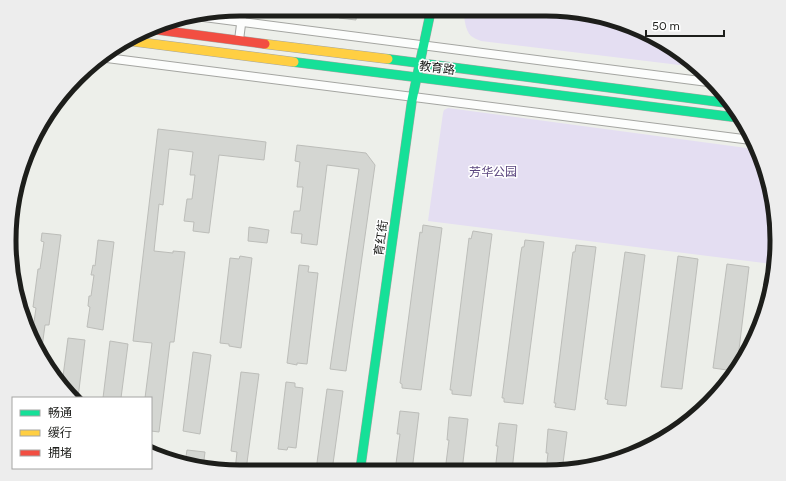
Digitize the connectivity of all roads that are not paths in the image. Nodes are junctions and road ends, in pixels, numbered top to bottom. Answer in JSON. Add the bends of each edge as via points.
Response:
{"nodes":[{"id":1,"x":242,"y":16,"type":"edge"},
{"id":2,"x":429,"y":16,"type":"edge"},
{"id":3,"x":211,"y":18,"type":"edge"},
{"id":4,"x":241,"y":22,"type":"junction"},
{"id":5,"x":162,"y":30,"type":"edge"},
{"id":6,"x":239,"y":40,"type":"junction"},
{"id":7,"x":136,"y":42,"type":"edge"},
{"id":8,"x":422,"y":45,"type":"junction"},
{"id":9,"x":108,"y":59,"type":"edge"},
{"id":10,"x":419,"y":63,"type":"junction"},
{"id":11,"x":417,"y":77,"type":"junction"},
{"id":12,"x":703,"y":81,"type":"edge"},
{"id":13,"x":413,"y":97,"type":"junction"},
{"id":14,"x":722,"y":101,"type":"edge"},
{"id":15,"x":733,"y":117,"type":"edge"},
{"id":16,"x":746,"y":139,"type":"edge"},
{"id":17,"x":361,"y":465,"type":"edge"}],
"edges":[{"from":1,"to":4,"type":"street"},
{"from":2,"to":8,"type":"main road","name":"育红街"},
{"from":3,"to":4,"type":"street"},
{"from":4,"to":6,"type":"street"},
{"from":4,"to":8,"type":"street"},
{"from":5,"to":6,"type":"main road","name":"教育路"},
{"from":6,"to":10,"type":"main road","name":"教育路"},
{"from":7,"to":11,"type":"main road","name":"教育路"},
{"from":8,"to":10,"type":"main road","name":"育红街"},
{"from":8,"to":12,"type":"street"},
{"from":9,"to":13,"type":"street"},
{"from":10,"to":11,"type":"main road","name":"育红街"},
{"from":10,"to":14,"type":"main road","name":"教育路"},
{"from":11,"to":13,"type":"main road","name":"育红街"},
{"from":11,"to":15,"type":"main road","name":"教育路"},
{"from":13,"to":16,"type":"street"},
{"from":13,"to":17,"type":"main road","name":"育红街"}]}
